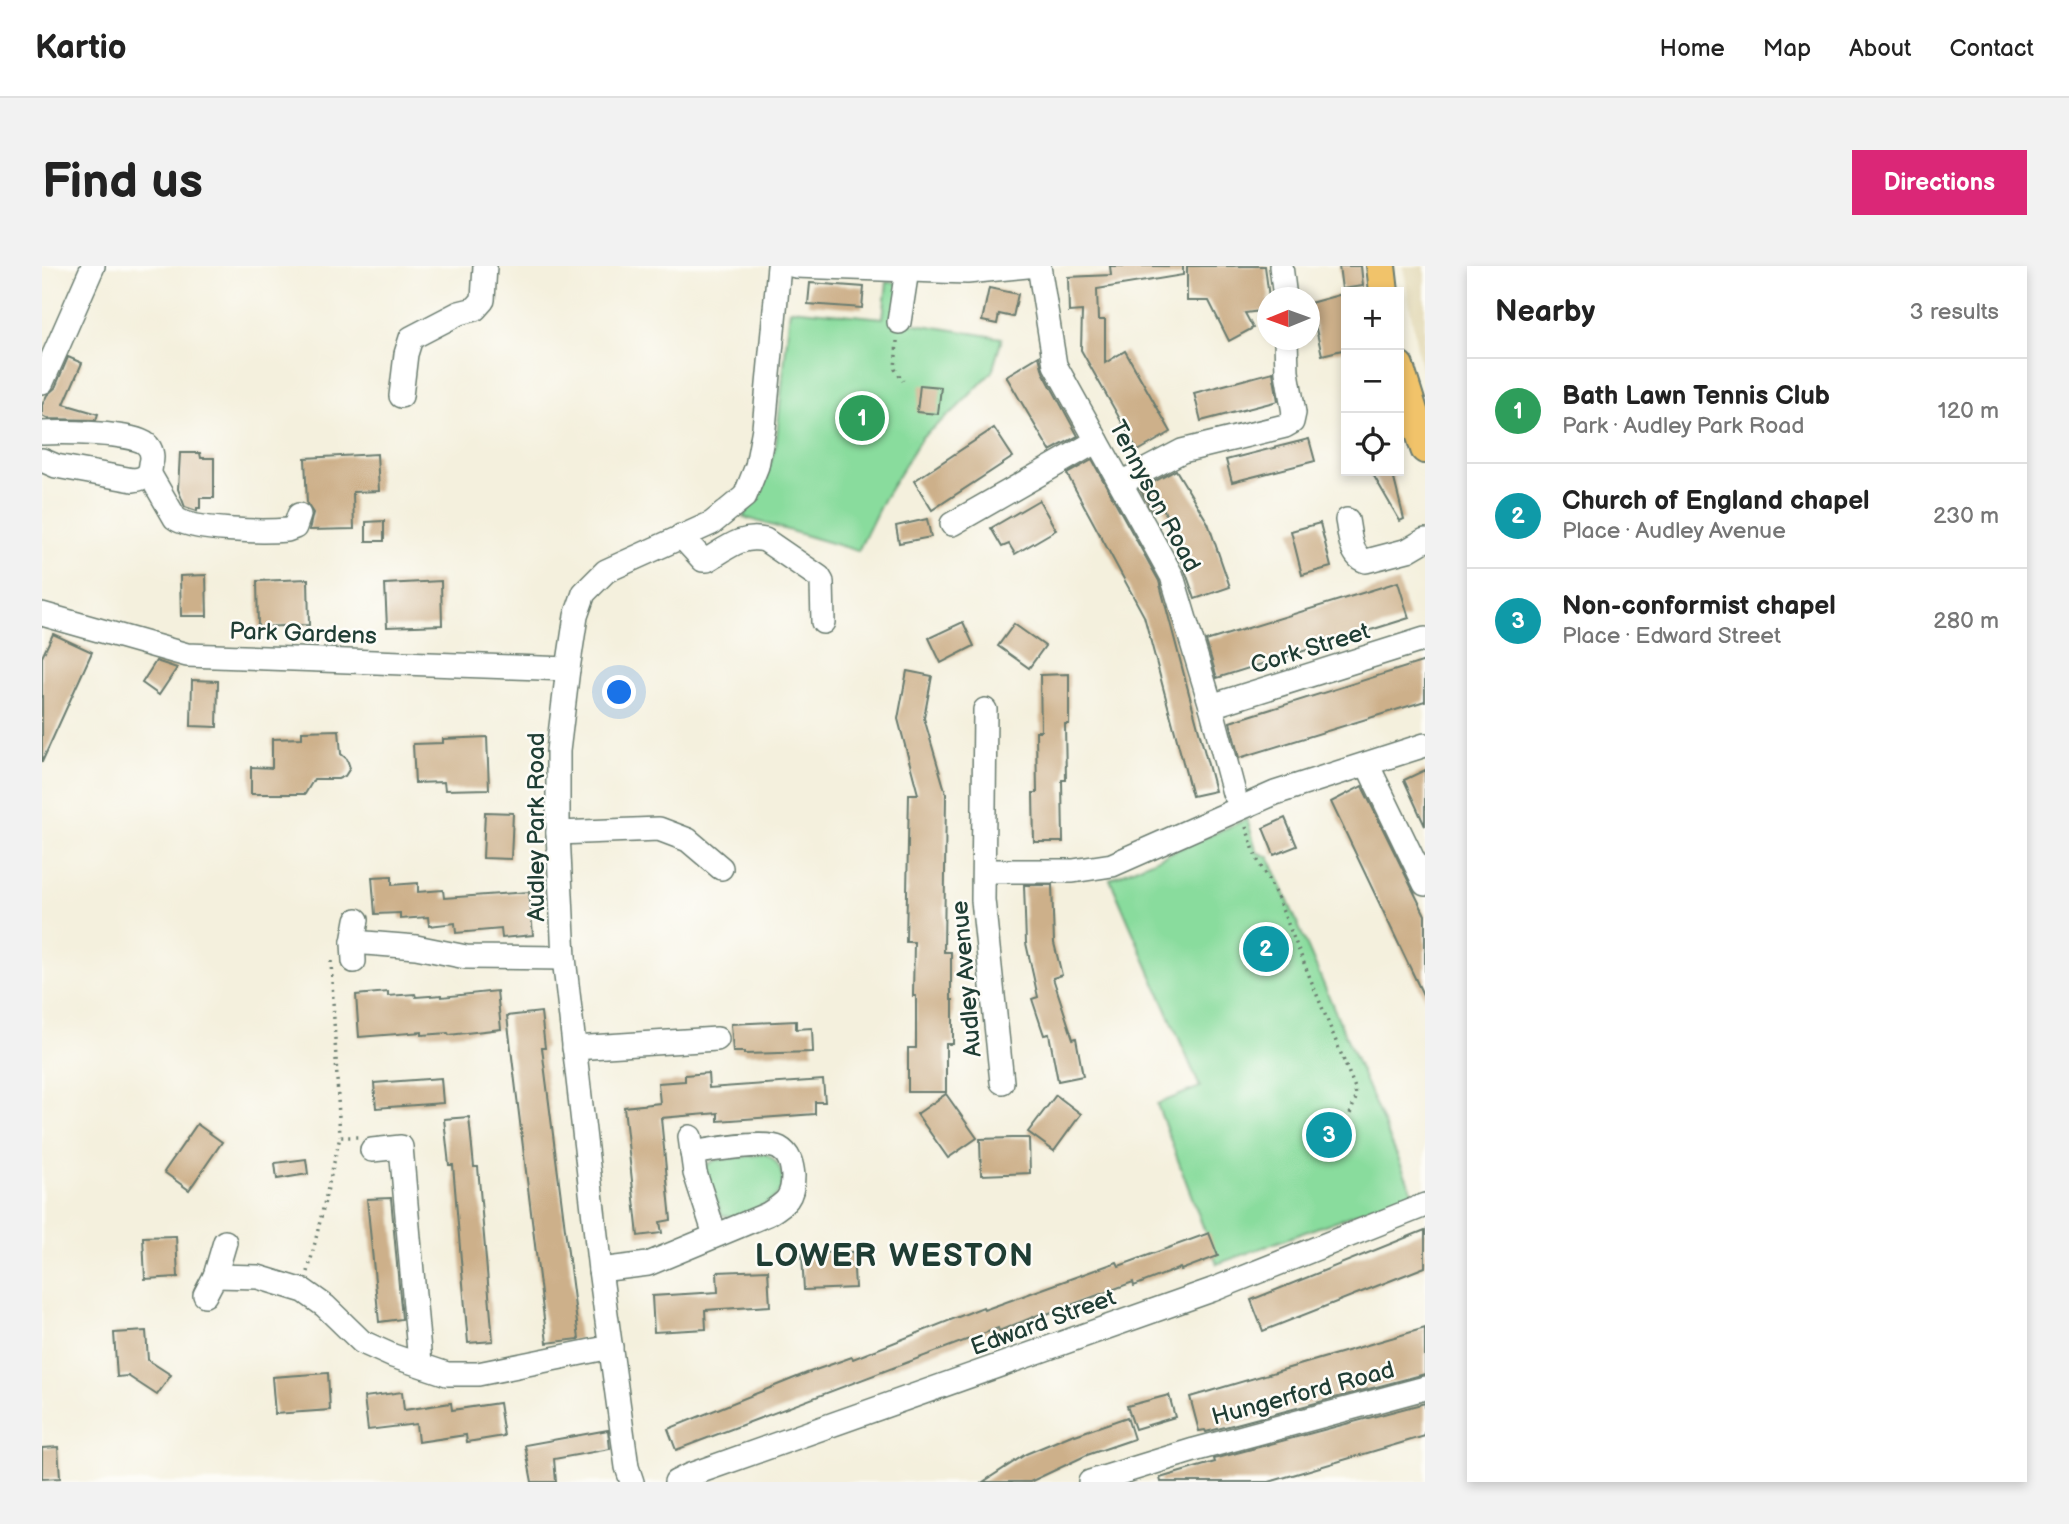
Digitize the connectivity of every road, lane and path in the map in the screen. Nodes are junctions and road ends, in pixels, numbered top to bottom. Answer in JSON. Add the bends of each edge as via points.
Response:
{"nodes":[{"id":1,"x":93,"y":266,"type":"edge"},
{"id":2,"x":485,"y":266,"type":"edge"},
{"id":3,"x":779,"y":266,"type":"edge"},
{"id":4,"x":796,"y":266,"type":"edge"},
{"id":5,"x":1027,"y":266,"type":"edge"},
{"id":6,"x":1039,"y":266,"type":"edge"},
{"id":7,"x":1281,"y":266,"type":"edge"},
{"id":8,"x":1381,"y":266,"type":"edge"},
{"id":9,"x":907,"y":270,"type":"junction"},
{"id":10,"x":1284,"y":287,"type":"edge"},
{"id":11,"x":1383,"y":287,"type":"edge"},
{"id":12,"x":899,"y":321,"type":"joint"},
{"id":13,"x":1286,"y":350,"type":"edge"},
{"id":14,"x":903,"y":381,"type":"dead end"},
{"id":15,"x":42,"y":382,"type":"edge"},
{"id":16,"x":1404,"y":382,"type":"edge"},
{"id":17,"x":401,"y":396,"type":"dead end"},
{"id":18,"x":42,"y":433,"type":"edge"},
{"id":19,"x":1097,"y":440,"type":"junction"},
{"id":20,"x":1425,"y":449,"type":"edge"},
{"id":21,"x":42,"y":460,"type":"edge"},
{"id":22,"x":149,"y":473,"type":"junction"},
{"id":23,"x":1121,"y":483,"type":"junction"},
{"id":24,"x":299,"y":515,"type":"dead end"},
{"id":25,"x":718,"y":518,"type":"junction"},
{"id":26,"x":1347,"y":520,"type":"dead end"},
{"id":27,"x":952,"y":524,"type":"dead end"},
{"id":28,"x":681,"y":536,"type":"junction"},
{"id":29,"x":1425,"y":540,"type":"edge"},
{"id":30,"x":737,"y":542,"type":"junction"},
{"id":31,"x":42,"y":614,"type":"edge"},
{"id":32,"x":823,"y":622,"type":"dead end"},
{"id":33,"x":1425,"y":639,"type":"edge"},
{"id":34,"x":568,"y":669,"type":"junction"},
{"id":35,"x":1211,"y":706,"type":"junction"},
{"id":36,"x":985,"y":710,"type":"dead end"},
{"id":37,"x":1425,"y":745,"type":"edge"},
{"id":38,"x":1367,"y":764,"type":"junction"},
{"id":39,"x":1236,"y":804,"type":"junction"},
{"id":40,"x":558,"y":832,"type":"junction"},
{"id":41,"x":721,"y":867,"type":"dead end"},
{"id":42,"x":984,"y":871,"type":"junction"},
{"id":43,"x":1425,"y":884,"type":"edge"},
{"id":44,"x":354,"y":943,"type":"joint"},
{"id":45,"x":564,"y":958,"type":"junction"},
{"id":46,"x":718,"y":1039,"type":"dead end"},
{"id":47,"x":574,"y":1048,"type":"junction"},
{"id":48,"x":1002,"y":1082,"type":"dead end"},
{"id":49,"x":1347,"y":1122,"type":"dead end"},
{"id":50,"x":340,"y":1137,"type":"junction"},
{"id":51,"x":372,"y":1150,"type":"joint"},
{"id":52,"x":1425,"y":1205,"type":"edge"},
{"id":53,"x":715,"y":1235,"type":"junction"},
{"id":54,"x":225,"y":1242,"type":"dead end"},
{"id":55,"x":600,"y":1270,"type":"junction"},
{"id":56,"x":304,"y":1292,"type":"junction"},
{"id":57,"x":611,"y":1347,"type":"junction"},
{"id":58,"x":420,"y":1363,"type":"junction"},
{"id":59,"x":1425,"y":1388,"type":"edge"},
{"id":60,"x":632,"y":1482,"type":"edge"},
{"id":61,"x":676,"y":1482,"type":"edge"},
{"id":62,"x":1090,"y":1482,"type":"edge"}],
"edges":[{"from":1,"to":15,"type":"street"},
{"from":2,"to":17,"type":"street","via":[[483,300],[475,309],[411,338]]},
{"from":3,"to":25,"type":"street","name":"Audley Park Road","via":[[757,466],[745,496]]},
{"from":4,"to":9,"type":"street"},
{"from":5,"to":9,"type":"street","via":[[967,272]]},
{"from":6,"to":19,"type":"street","name":"Tennyson Road","via":[[1055,365]]},
{"from":7,"to":10,"type":"street"},
{"from":8,"to":11,"type":"main road"},
{"from":9,"to":12,"type":"street"},
{"from":12,"to":14,"type":"path","via":[[895,369]]},
{"from":13,"to":23,"type":"street","via":[[1293,422],[1182,451]]},
{"from":16,"to":20,"type":"main road"},
{"from":18,"to":22,"type":"street","via":[[139,440],[152,453]]},
{"from":19,"to":23,"type":"street","name":"Tennyson Road"},
{"from":19,"to":27,"type":"street"},
{"from":21,"to":22,"type":"street","via":[[133,480]]},
{"from":22,"to":24,"type":"street","via":[[181,523],[286,530],[295,527]]},
{"from":23,"to":35,"type":"street","name":"Tennyson Road","via":[[1172,576]]},
{"from":25,"to":28,"type":"street","name":"Audley Park Road"},
{"from":25,"to":30,"type":"street"},
{"from":26,"to":29,"type":"street","via":[[1354,553],[1366,561],[1408,550]]},
{"from":28,"to":30,"type":"street","via":[[703,560]]},
{"from":28,"to":34,"type":"street","name":"Audley Park Road","via":[[606,571],[584,593]]},
{"from":30,"to":32,"type":"street","via":[[755,537],[765,540],[819,577]]},
{"from":31,"to":34,"type":"street","name":"Park Gardens","via":[[187,654]]},
{"from":33,"to":35,"type":"street","name":"Cork Street"},
{"from":34,"to":40,"type":"street","name":"Audley Park Road","via":[[558,751]]},
{"from":35,"to":39,"type":"street","name":"Tennyson Road"},
{"from":36,"to":42,"type":"street","name":"Audley Avenue"},
{"from":37,"to":38,"type":"street","name":"Audley Avenue"},
{"from":38,"to":39,"type":"street","name":"Audley Avenue"},
{"from":38,"to":43,"type":"street"},
{"from":39,"to":42,"type":"street","name":"Audley Avenue","via":[[1112,865],[1073,871]]},
{"from":39,"to":49,"type":"path","via":[[1355,1088]]},
{"from":40,"to":41,"type":"street","via":[[659,829],[688,840]]},
{"from":40,"to":45,"type":"street","name":"Audley Park Road"},
{"from":42,"to":48,"type":"street","name":"Audley Avenue"},
{"from":44,"to":45,"type":"street","via":[[416,947],[466,957]]},
{"from":44,"to":50,"type":"path","via":[[330,948]]},
{"from":45,"to":47,"type":"street","name":"Audley Park Road"},
{"from":46,"to":47,"type":"street"},
{"from":47,"to":55,"type":"street","name":"Audley Park Road"},
{"from":50,"to":51,"type":"path","via":[[371,1137]]},
{"from":50,"to":56,"type":"path"},
{"from":51,"to":58,"type":"street","via":[[401,1147]]},
{"from":52,"to":61,"type":"street","name":"Edward Street","via":[[1212,1290]]},
{"from":53,"to":53,"type":"street","via":[[783,1205],[792,1193],[789,1156],[778,1147],[761,1145],[711,1149],[691,1145]]},
{"from":53,"to":55,"type":"street","via":[[648,1264]]},
{"from":54,"to":56,"type":"street","via":[[210,1286],[258,1277]]},
{"from":55,"to":57,"type":"street","name":"Audley Park Road"},
{"from":56,"to":58,"type":"street","via":[[362,1342]]},
{"from":57,"to":58,"type":"street","via":[[478,1374],[447,1374]]},
{"from":57,"to":60,"type":"street","name":"Audley Park Road"},
{"from":59,"to":62,"type":"street","name":"Hungerford Road"}]}
